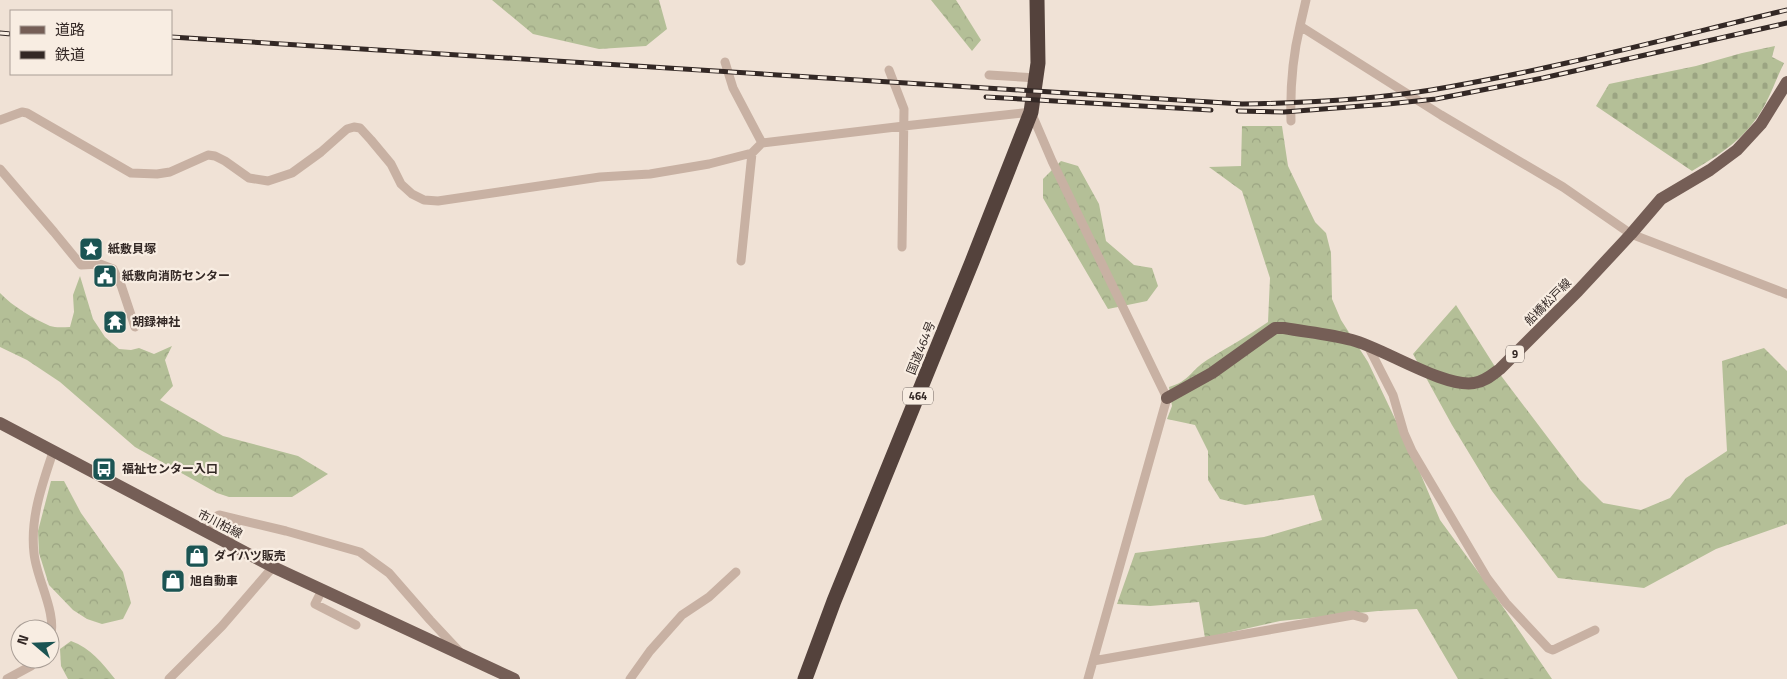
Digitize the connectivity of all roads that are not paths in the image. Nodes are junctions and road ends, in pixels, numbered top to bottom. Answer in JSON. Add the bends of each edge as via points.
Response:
{"nodes":[{"id":1,"x":1037,"y":0,"type":"edge"},
{"id":2,"x":1306,"y":0,"type":"edge"},
{"id":3,"x":1300,"y":26,"type":"junction"},
{"id":4,"x":724,"y":62,"type":"dead end"},
{"id":5,"x":889,"y":70,"type":"dead end"},
{"id":6,"x":989,"y":76,"type":"dead end"},
{"id":7,"x":1037,"y":78,"type":"junction"},
{"id":8,"x":1787,"y":82,"type":"edge"},
{"id":9,"x":1783,"y":99,"type":"edge"},
{"id":10,"x":1031,"y":112,"type":"junction"},
{"id":11,"x":0,"y":120,"type":"edge"},
{"id":12,"x":1291,"y":121,"type":"dead end"},
{"id":13,"x":904,"y":126,"type":"junction"},
{"id":14,"x":762,"y":143,"type":"junction"},
{"id":15,"x":752,"y":153,"type":"junction"},
{"id":16,"x":0,"y":169,"type":"edge"},
{"id":17,"x":1631,"y":234,"type":"junction"},
{"id":18,"x":902,"y":247,"type":"dead end"},
{"id":19,"x":741,"y":261,"type":"dead end"},
{"id":20,"x":1787,"y":294,"type":"edge"},
{"id":21,"x":135,"y":327,"type":"dead end"},
{"id":22,"x":1368,"y":346,"type":"junction"},
{"id":23,"x":1167,"y":398,"type":"junction"},
{"id":24,"x":0,"y":423,"type":"edge"},
{"id":25,"x":53,"y":452,"type":"junction"},
{"id":26,"x":238,"y":520,"type":"junction"},
{"id":27,"x":205,"y":532,"type":"junction"},
{"id":28,"x":232,"y":536,"type":"dead end"},
{"id":29,"x":273,"y":567,"type":"junction"},
{"id":30,"x":736,"y":572,"type":"dead end"},
{"id":31,"x":322,"y":590,"type":"junction"},
{"id":32,"x":1364,"y":618,"type":"dead end"},
{"id":33,"x":51,"y":619,"type":"edge"},
{"id":34,"x":356,"y":625,"type":"dead end"},
{"id":35,"x":1595,"y":630,"type":"dead end"},
{"id":36,"x":467,"y":657,"type":"junction"},
{"id":37,"x":1093,"y":662,"type":"junction"},
{"id":38,"x":25,"y":669,"type":"edge"},
{"id":39,"x":7,"y":679,"type":"edge"},
{"id":40,"x":169,"y":679,"type":"edge"},
{"id":41,"x":514,"y":679,"type":"edge"},
{"id":42,"x":630,"y":679,"type":"edge"},
{"id":43,"x":805,"y":679,"type":"edge"},
{"id":44,"x":1088,"y":679,"type":"edge"}],
"edges":[{"from":1,"to":7,"type":"highway","number":"464"},
{"from":2,"to":3,"type":"street"},
{"from":3,"to":12,"type":"street","via":[[1294,48],[1290,90]]},
{"from":3,"to":17,"type":"street","via":[[1563,187]]},
{"from":4,"to":14,"type":"street","via":[[733,88]]},
{"from":5,"to":13,"type":"street","via":[[904,109]]},
{"from":6,"to":7,"type":"street"},
{"from":7,"to":10,"type":"highway","number":"464"},
{"from":8,"to":9,"type":"main road","name":"船橋松戸線","number":"9"},
{"from":9,"to":17,"type":"main road","name":"船橋松戸線","number":"9","via":[[1737,150],[1660,199]]},
{"from":10,"to":13,"type":"street"},
{"from":10,"to":23,"type":"street"},
{"from":10,"to":43,"type":"highway","name":"国道464号","number":"464"},
{"from":11,"to":15,"type":"street","via":[[28,113],[130,173],[170,172],[208,154],[226,161],[249,178],[268,181],[292,173],[347,129],[360,128],[391,164],[401,184],[424,200],[438,201],[600,177],[650,174]]},
{"from":13,"to":14,"type":"street"},
{"from":13,"to":18,"type":"street"},
{"from":14,"to":15,"type":"street"},
{"from":15,"to":19,"type":"street"},
{"from":16,"to":21,"type":"street","via":[[81,266],[100,264],[113,269]]},
{"from":17,"to":20,"type":"street"},
{"from":17,"to":22,"type":"main road","name":"船橋松戸線","number":"9","via":[[1487,379],[1468,384],[1453,381]]},
{"from":22,"to":23,"type":"main road","name":"船橋松戸線","number":"9","via":[[1352,340],[1275,328],[1212,373]]},
{"from":22,"to":35,"type":"street","via":[[1393,395],[1412,451],[1487,578],[1506,603],[1553,650]]},
{"from":23,"to":37,"type":"street"},
{"from":24,"to":25,"type":"main road","name":"市川柏線"},
{"from":25,"to":27,"type":"main road","name":"市川柏線"},
{"from":25,"to":33,"type":"street","via":[[39,493],[34,529],[34,554]]},
{"from":26,"to":27,"type":"street","via":[[215,516]]},
{"from":26,"to":28,"type":"street"},
{"from":26,"to":36,"type":"street","via":[[360,552],[389,573]]},
{"from":27,"to":29,"type":"main road","name":"市川柏線"},
{"from":29,"to":31,"type":"main road","name":"市川柏線"},
{"from":29,"to":40,"type":"street","via":[[222,626]]},
{"from":30,"to":42,"type":"street","via":[[682,615]]},
{"from":31,"to":34,"type":"street","via":[[316,604]]},
{"from":31,"to":36,"type":"main road","name":"市川柏線"},
{"from":32,"to":37,"type":"street","via":[[1353,615]]},
{"from":36,"to":41,"type":"main road","name":"市川柏線"},
{"from":37,"to":44,"type":"street"},
{"from":38,"to":39,"type":"street"}]}
